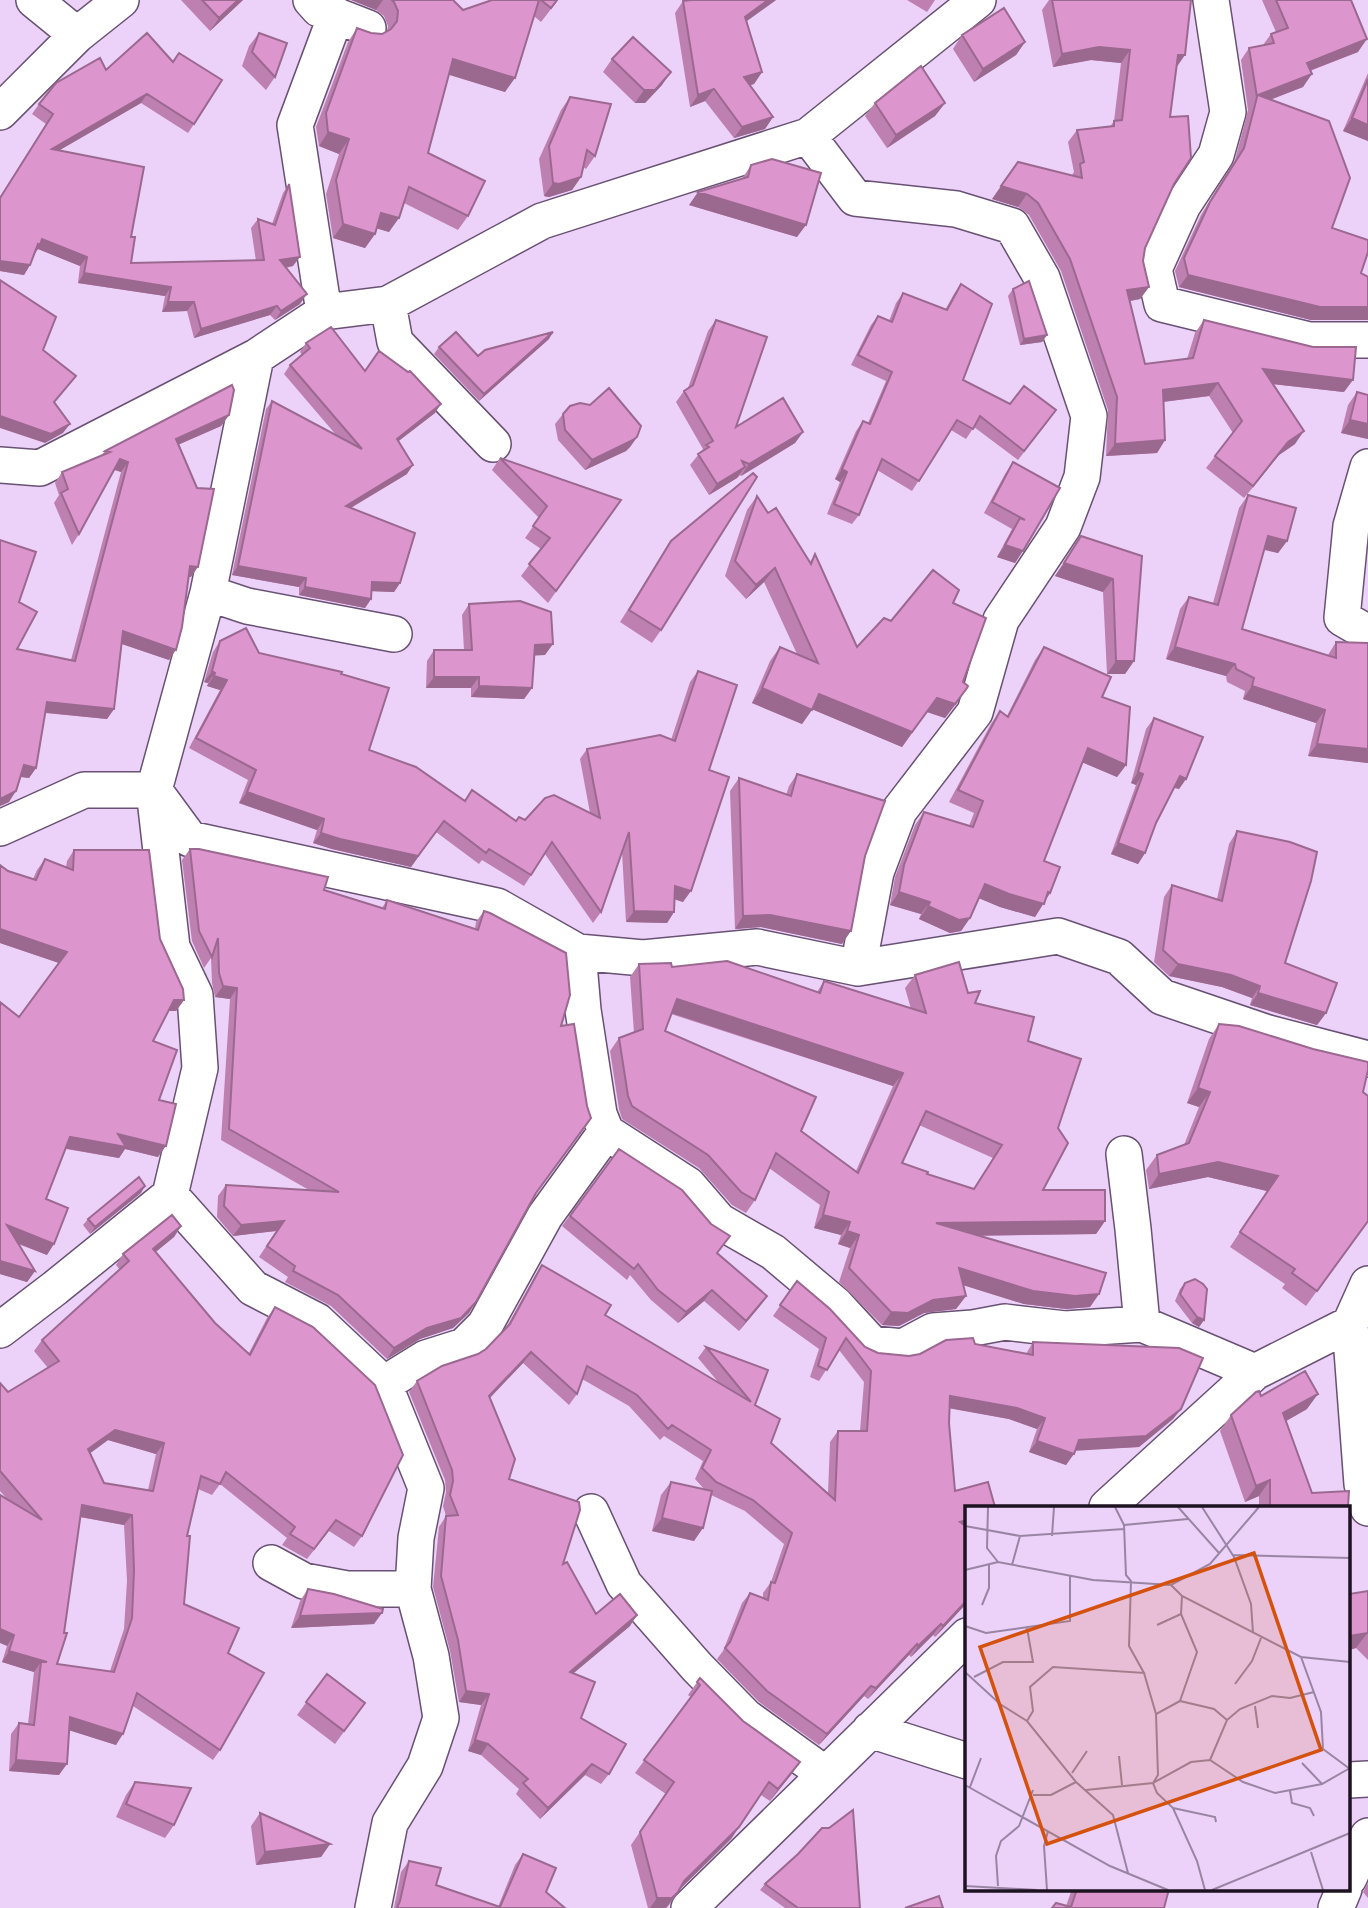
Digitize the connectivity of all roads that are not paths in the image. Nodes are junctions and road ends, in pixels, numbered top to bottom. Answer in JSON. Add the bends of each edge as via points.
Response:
{"nodes":[{"id":1,"x":34,"y":0,"type":"edge"},
{"id":2,"x":121,"y":0,"type":"edge"},
{"id":3,"x":978,"y":0,"type":"edge"},
{"id":4,"x":1211,"y":0,"type":"edge"},
{"id":5,"x":323,"y":8,"type":"edge"},
{"id":6,"x":368,"y":28,"type":"dead end"},
{"id":7,"x":77,"y":35,"type":"junction"},
{"id":8,"x":0,"y":112,"type":"edge"},
{"id":9,"x":808,"y":136,"type":"junction"},
{"id":10,"x":388,"y":304,"type":"junction"},
{"id":11,"x":324,"y":312,"type":"junction"},
{"id":12,"x":1368,"y":340,"type":"edge"},
{"id":13,"x":256,"y":357,"type":"junction"},
{"id":14,"x":493,"y":444,"type":"dead end"},
{"id":15,"x":0,"y":465,"type":"edge"},
{"id":16,"x":1368,"y":467,"type":"edge"},
{"id":17,"x":208,"y":593,"type":"junction"},
{"id":18,"x":1368,"y":633,"type":"edge"},
{"id":19,"x":394,"y":634,"type":"dead end"},
{"id":20,"x":154,"y":790,"type":"junction"},
{"id":21,"x":0,"y":828,"type":"edge"},
{"id":22,"x":578,"y":953,"type":"junction"},
{"id":23,"x":858,"y":968,"type":"junction"},
{"id":24,"x":1368,"y":1059,"type":"edge"},
{"id":25,"x":606,"y":1132,"type":"junction"},
{"id":26,"x":1124,"y":1154,"type":"dead end"},
{"id":27,"x":170,"y":1195,"type":"junction"},
{"id":28,"x":1368,"y":1284,"type":"edge"},
{"id":29,"x":1142,"y":1324,"type":"junction"},
{"id":30,"x":1350,"y":1324,"type":"junction"},
{"id":31,"x":0,"y":1330,"type":"edge"},
{"id":32,"x":1255,"y":1372,"type":"junction"},
{"id":33,"x":384,"y":1384,"type":"junction"},
{"id":34,"x":1108,"y":1506,"type":"edge"},
{"id":35,"x":1368,"y":1508,"type":"edge"},
{"id":36,"x":591,"y":1512,"type":"dead end"},
{"id":37,"x":271,"y":1563,"type":"dead end"},
{"id":38,"x":413,"y":1589,"type":"junction"},
{"id":39,"x":965,"y":1638,"type":"edge"},
{"id":40,"x":870,"y":1730,"type":"junction"},
{"id":41,"x":965,"y":1760,"type":"edge"},
{"id":42,"x":825,"y":1774,"type":"junction"},
{"id":43,"x":1350,"y":1780,"type":"edge"},
{"id":44,"x":1368,"y":1780,"type":"edge"},
{"id":45,"x":1368,"y":1836,"type":"edge"},
{"id":46,"x":1350,"y":1876,"type":"edge"},
{"id":47,"x":1344,"y":1890,"type":"edge"},
{"id":48,"x":373,"y":1908,"type":"edge"},
{"id":49,"x":689,"y":1908,"type":"edge"},
{"id":50,"x":1336,"y":1908,"type":"edge"}],
"edges":[{"from":1,"to":7,"type":"street"},
{"from":2,"to":7,"type":"street"},
{"from":3,"to":9,"type":"street"},
{"from":4,"to":12,"type":"street","via":[[1228,112],[1216,155],[1183,205],[1154,269],[1162,304],[1309,340]]},
{"from":5,"to":6,"type":"street"},
{"from":5,"to":11,"type":"street","via":[[295,125]]},
{"from":7,"to":8,"type":"street"},
{"from":9,"to":10,"type":"street","via":[[542,221]]},
{"from":9,"to":23,"type":"street","via":[[855,198],[956,209],[1012,226],[1042,278],[1089,416],[1082,477],[1063,527],[1001,620],[975,712],[898,811],[876,872]]},
{"from":10,"to":11,"type":"street"},
{"from":10,"to":14,"type":"street","via":[[395,342]]},
{"from":11,"to":13,"type":"street"},
{"from":13,"to":15,"type":"street","via":[[40,468]]},
{"from":13,"to":17,"type":"street"},
{"from":16,"to":18,"type":"street","via":[[1351,526],[1342,618]]},
{"from":17,"to":19,"type":"street","via":[[247,606]]},
{"from":17,"to":20,"type":"street"},
{"from":20,"to":21,"type":"street","via":[[84,790]]},
{"from":20,"to":22,"type":"street","via":[[190,838],[497,906]]},
{"from":20,"to":27,"type":"street","via":[[172,947],[195,995],[200,1068]]},
{"from":22,"to":23,"type":"street","via":[[643,958],[757,947]]},
{"from":22,"to":25,"type":"street","via":[[599,1114]]},
{"from":23,"to":24,"type":"street","via":[[1058,936],[1119,957],[1162,997],[1268,1033]]},
{"from":25,"to":29,"type":"street","via":[[688,1185],[719,1221],[773,1252],[836,1305],[872,1344],[903,1347],[933,1331],[1005,1322],[1065,1329]]},
{"from":25,"to":33,"type":"street","via":[[545,1216],[485,1325],[464,1346],[426,1358]]},
{"from":26,"to":29,"type":"street"},
{"from":27,"to":31,"type":"street"},
{"from":27,"to":33,"type":"street","via":[[253,1288],[317,1321]]},
{"from":28,"to":30,"type":"street"},
{"from":29,"to":32,"type":"street"},
{"from":30,"to":32,"type":"street"},
{"from":30,"to":35,"type":"street","via":[[1362,1484]]},
{"from":32,"to":34,"type":"street"},
{"from":33,"to":38,"type":"street","via":[[426,1488],[416,1538]]},
{"from":36,"to":42,"type":"street","via":[[624,1584],[697,1667],[746,1717]]},
{"from":37,"to":38,"type":"street","via":[[304,1581],[347,1590]]},
{"from":38,"to":48,"type":"street","via":[[441,1718],[425,1766],[390,1823]]},
{"from":39,"to":40,"type":"street"},
{"from":40,"to":41,"type":"street"},
{"from":40,"to":42,"type":"street"},
{"from":42,"to":49,"type":"street"},
{"from":43,"to":44,"type":"street"},
{"from":45,"to":46,"type":"street"},
{"from":47,"to":50,"type":"street"}]}
